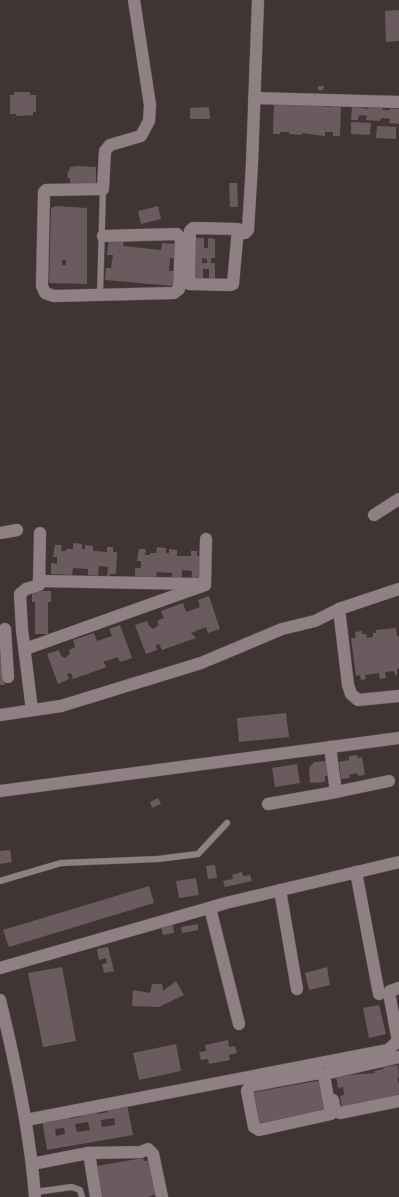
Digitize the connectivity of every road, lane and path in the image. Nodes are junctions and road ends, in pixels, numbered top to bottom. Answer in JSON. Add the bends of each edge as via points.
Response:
{"nodes":[{"id":1,"x":134,"y":0,"type":"edge"},
{"id":2,"x":258,"y":0,"type":"edge"},
{"id":3,"x":254,"y":98,"type":"junction"},
{"id":4,"x":399,"y":102,"type":"edge"},
{"id":5,"x":103,"y":189,"type":"junction"},
{"id":6,"x":238,"y":233,"type":"junction"},
{"id":7,"x":103,"y":236,"type":"junction"},
{"id":8,"x":100,"y":295,"type":"junction"},
{"id":9,"x":399,"y":499,"type":"edge"},
{"id":10,"x":374,"y":515,"type":"dead end"},
{"id":11,"x":17,"y":530,"type":"dead end"},
{"id":12,"x":0,"y":533,"type":"edge"},
{"id":13,"x":40,"y":533,"type":"dead end"},
{"id":14,"x":206,"y":539,"type":"dead end"},
{"id":15,"x":40,"y":581,"type":"junction"},
{"id":16,"x":205,"y":585,"type":"junction"},
{"id":17,"x":399,"y":589,"type":"edge"},
{"id":18,"x":340,"y":609,"type":"junction"},
{"id":19,"x":3,"y":629,"type":"edge"},
{"id":20,"x":22,"y":630,"type":"junction"},
{"id":21,"x":25,"y":649,"type":"junction"},
{"id":22,"x":8,"y":677,"type":"dead end"},
{"id":23,"x":399,"y":696,"type":"edge"},
{"id":24,"x":32,"y":710,"type":"junction"},
{"id":25,"x":0,"y":715,"type":"edge"},
{"id":26,"x":399,"y":738,"type":"edge"},
{"id":27,"x":330,"y":747,"type":"junction"},
{"id":28,"x":389,"y":781,"type":"dead end"},
{"id":29,"x":0,"y":791,"type":"edge"},
{"id":30,"x":336,"y":792,"type":"junction"},
{"id":31,"x":268,"y":804,"type":"dead end"},
{"id":32,"x":227,"y":824,"type":"dead end"},
{"id":33,"x":399,"y":862,"type":"edge"},
{"id":34,"x":356,"y":872,"type":"junction"},
{"id":35,"x":0,"y":881,"type":"edge"},
{"id":36,"x":280,"y":890,"type":"junction"},
{"id":37,"x":210,"y":908,"type":"junction"},
{"id":38,"x":0,"y":968,"type":"edge"},
{"id":39,"x":399,"y":988,"type":"edge"},
{"id":40,"x":297,"y":990,"type":"dead end"},
{"id":41,"x":379,"y":994,"type":"dead end"},
{"id":42,"x":0,"y":1000,"type":"edge"},
{"id":43,"x":239,"y":1024,"type":"dead end"},
{"id":44,"x":398,"y":1040,"type":"edge"},
{"id":45,"x":399,"y":1057,"type":"edge"},
{"id":46,"x":327,"y":1068,"type":"junction"},
{"id":47,"x":280,"y":1076,"type":"junction"},
{"id":48,"x":399,"y":1101,"type":"edge"},
{"id":49,"x":26,"y":1120,"type":"junction"},
{"id":50,"x":90,"y":1153,"type":"junction"},
{"id":51,"x":32,"y":1164,"type":"junction"},
{"id":52,"x":35,"y":1195,"type":"edge"},
{"id":53,"x":82,"y":1197,"type":"edge"},
{"id":54,"x":96,"y":1197,"type":"edge"},
{"id":55,"x":162,"y":1197,"type":"edge"}],
"edges":[{"from":1,"to":5,"type":"street","via":[[150,105],[149,121],[141,136],[110,145],[105,151]]},
{"from":2,"to":3,"type":"street"},
{"from":3,"to":4,"type":"street"},
{"from":3,"to":6,"type":"street","via":[[248,230]]},
{"from":5,"to":7,"type":"lane"},
{"from":5,"to":8,"type":"street","via":[[46,190],[43,196],[42,278],[45,293],[54,296]]},
{"from":6,"to":6,"type":"street","via":[[233,284],[189,284],[191,229],[236,228]]},
{"from":7,"to":8,"type":"lane"},
{"from":7,"to":8,"type":"street","via":[[177,234],[181,239],[179,289],[174,293]]},
{"from":9,"to":10,"type":"street"},
{"from":11,"to":12,"type":"street"},
{"from":13,"to":15,"type":"street"},
{"from":14,"to":16,"type":"street"},
{"from":15,"to":16,"type":"street"},
{"from":15,"to":20,"type":"street","via":[[39,585],[20,594]]},
{"from":16,"to":21,"type":"street"},
{"from":17,"to":18,"type":"street"},
{"from":18,"to":23,"type":"street","via":[[351,694],[358,700]]},
{"from":18,"to":24,"type":"street","via":[[201,664],[61,706]]},
{"from":19,"to":20,"type":"street"},
{"from":19,"to":22,"type":"street"},
{"from":20,"to":21,"type":"street"},
{"from":21,"to":24,"type":"street"},
{"from":24,"to":25,"type":"street"},
{"from":26,"to":27,"type":"street"},
{"from":27,"to":29,"type":"street"},
{"from":27,"to":30,"type":"street"},
{"from":28,"to":30,"type":"street"},
{"from":30,"to":31,"type":"street"},
{"from":32,"to":35,"type":"lane","via":[[198,854],[158,859],[61,863]]},
{"from":33,"to":34,"type":"street"},
{"from":34,"to":36,"type":"street"},
{"from":34,"to":41,"type":"street"},
{"from":36,"to":37,"type":"street"},
{"from":36,"to":40,"type":"street"},
{"from":37,"to":38,"type":"street"},
{"from":37,"to":43,"type":"street"},
{"from":39,"to":44,"type":"street","via":[[390,990],[389,993]]},
{"from":42,"to":49,"type":"street"},
{"from":44,"to":46,"type":"street","via":[[388,1050]]},
{"from":45,"to":46,"type":"street"},
{"from":46,"to":47,"type":"street"},
{"from":46,"to":48,"type":"street","via":[[335,1111],[340,1113]]},
{"from":47,"to":47,"type":"street","via":[[247,1090],[256,1129],[331,1114],[322,1074]]},
{"from":47,"to":49,"type":"street"},
{"from":49,"to":51,"type":"street"},
{"from":50,"to":51,"type":"street"},
{"from":50,"to":54,"type":"street"},
{"from":50,"to":55,"type":"street","via":[[148,1150],[153,1154]]},
{"from":51,"to":52,"type":"street"},
{"from":52,"to":53,"type":"lane","via":[[72,1187],[80,1190]]}]}
